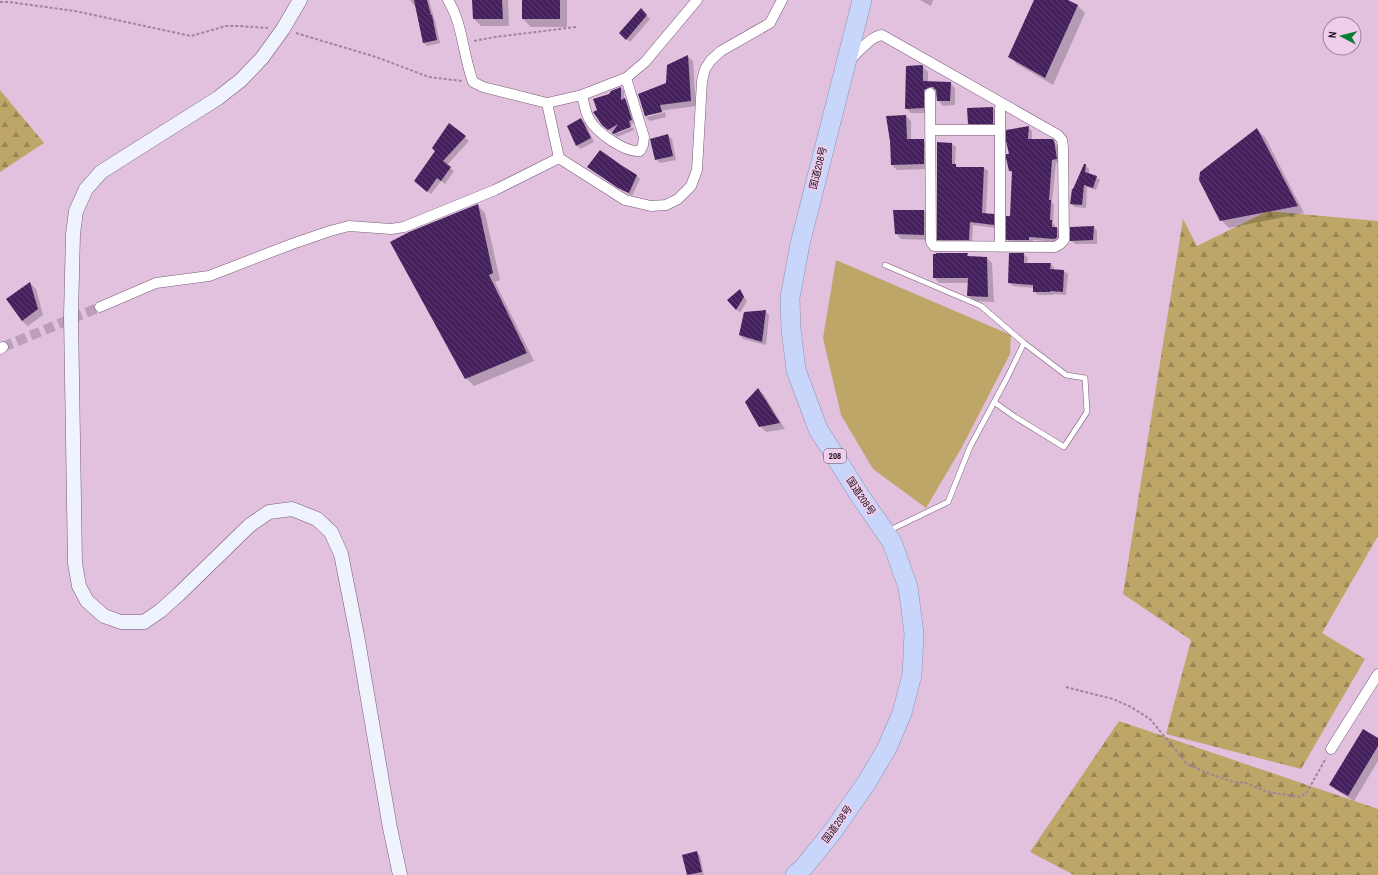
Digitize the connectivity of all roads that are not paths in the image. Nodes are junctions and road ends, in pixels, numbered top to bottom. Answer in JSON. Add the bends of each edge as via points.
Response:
{"nodes":[{"id":1,"x":300,"y":0,"type":"edge"},
{"id":2,"x":448,"y":0,"type":"edge"},
{"id":3,"x":697,"y":0,"type":"edge"},
{"id":4,"x":782,"y":0,"type":"edge"},
{"id":5,"x":862,"y":0,"type":"edge"},
{"id":6,"x":847,"y":54,"type":"junction"},
{"id":7,"x":626,"y":78,"type":"junction"},
{"id":8,"x":930,"y":93,"type":"dead end"},
{"id":9,"x":582,"y":95,"type":"junction"},
{"id":10,"x":547,"y":103,"type":"junction"},
{"id":11,"x":1002,"y":104,"type":"junction"},
{"id":12,"x":930,"y":130,"type":"junction"},
{"id":13,"x":1000,"y":130,"type":"junction"},
{"id":14,"x":559,"y":158,"type":"junction"},
{"id":15,"x":1000,"y":247,"type":"junction"},
{"id":16,"x":884,"y":265,"type":"dead end"},
{"id":17,"x":100,"y":307,"type":"tunnel mouth"},
{"id":18,"x":1024,"y":343,"type":"junction"},
{"id":19,"x":994,"y":402,"type":"junction"},
{"id":20,"x":885,"y":532,"type":"junction"},
{"id":21,"x":1378,"y":674,"type":"edge"},
{"id":22,"x":1331,"y":749,"type":"road end"},
{"id":23,"x":400,"y":875,"type":"edge"},
{"id":24,"x":795,"y":875,"type":"edge"}],
"edges":[{"from":1,"to":23,"type":"street","via":[[262,58],[241,80],[218,98],[101,172],[86,188],[76,211],[71,316],[75,563],[78,586],[87,601],[104,616],[121,622],[144,622],[178,595],[250,525],[269,512],[292,509],[316,519],[331,532],[342,554]]},
{"from":2,"to":10,"type":"street","via":[[453,8],[473,82],[483,87]]},
{"from":3,"to":7,"type":"street","via":[[645,62]]},
{"from":4,"to":14,"type":"street","via":[[770,23],[721,51],[705,70],[702,81],[697,170],[691,186],[678,199],[666,205],[651,206],[625,200]]},
{"from":5,"to":6,"type":"highway","name":"国道208号","number":"208"},
{"from":6,"to":11,"type":"street","via":[[854,56],[873,39],[882,36]]},
{"from":6,"to":20,"type":"highway","name":"国道208号","number":"208","via":[[800,244],[790,298],[791,329],[796,370],[818,429]]},
{"from":7,"to":9,"type":"street"},
{"from":7,"to":9,"type":"street","via":[[644,137],[640,150],[635,152],[618,145],[596,128],[590,119]]},
{"from":8,"to":12,"type":"street"},
{"from":9,"to":10,"type":"street"},
{"from":10,"to":14,"type":"street"},
{"from":11,"to":13,"type":"street"},
{"from":11,"to":15,"type":"street","via":[[1058,135],[1062,140],[1064,240],[1055,247]]},
{"from":12,"to":13,"type":"street"},
{"from":12,"to":15,"type":"street","via":[[931,242],[934,246]]},
{"from":13,"to":15,"type":"street"},
{"from":14,"to":17,"type":"street","via":[[494,190],[404,227],[391,229],[349,226],[330,231],[209,276],[156,282]]},
{"from":16,"to":18,"type":"lane","via":[[981,306]]},
{"from":18,"to":19,"type":"lane"},
{"from":18,"to":19,"type":"lane","via":[[1066,375],[1085,378],[1087,412],[1064,447]]},
{"from":19,"to":20,"type":"lane","via":[[970,447],[948,502]]},
{"from":20,"to":24,"type":"highway","name":"国道208号","number":"208","via":[[892,542],[908,587],[914,633],[912,675],[902,713],[867,782],[833,831],[804,868]]},
{"from":21,"to":22,"type":"street"}]}
